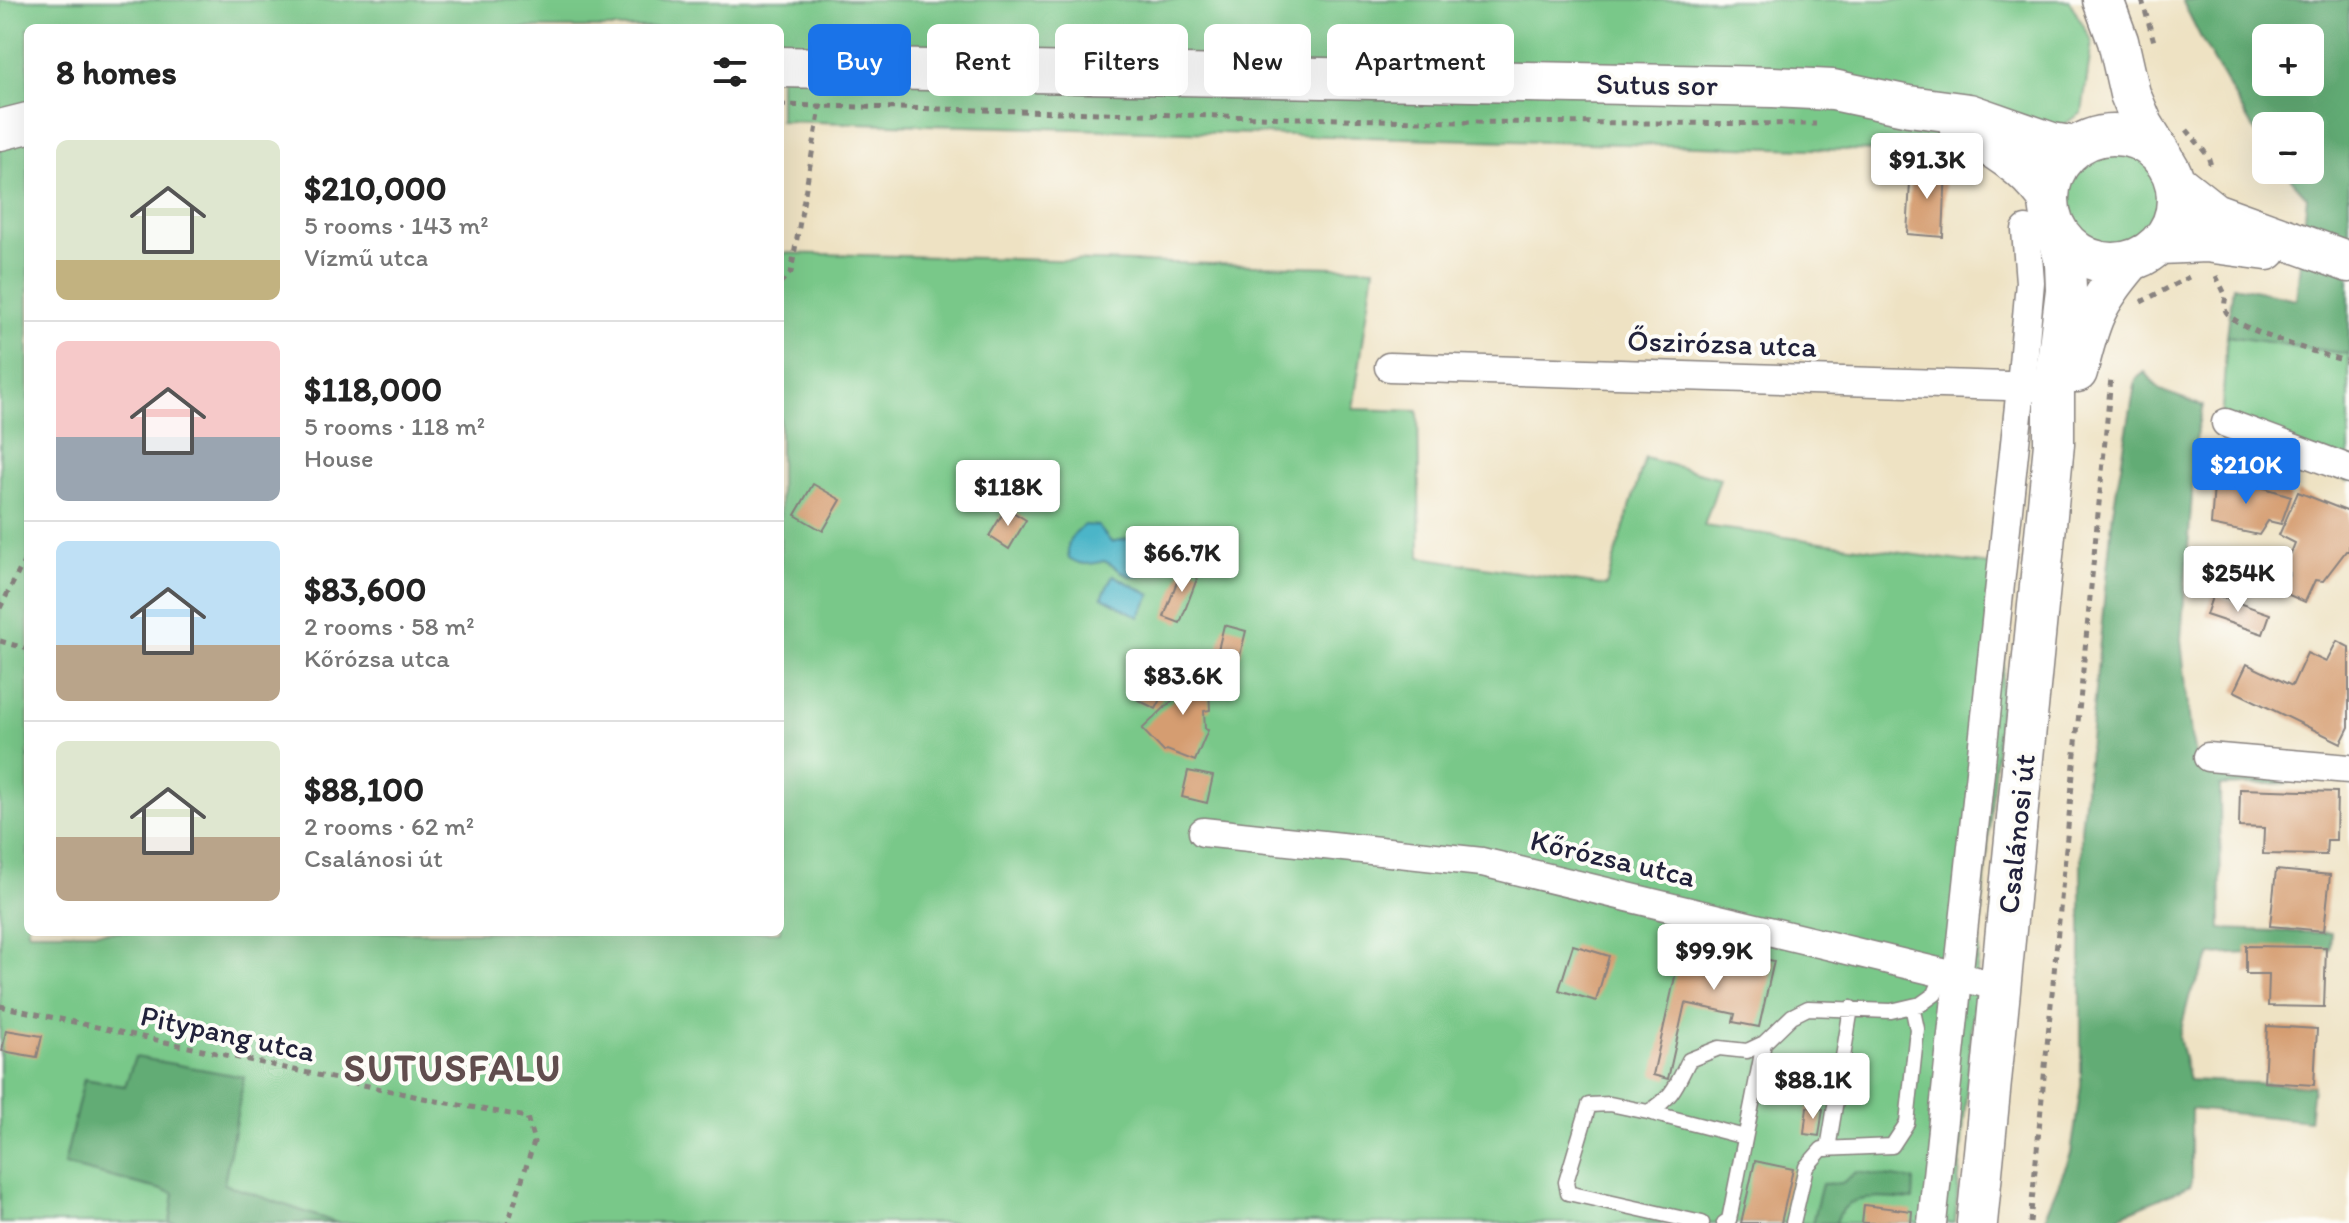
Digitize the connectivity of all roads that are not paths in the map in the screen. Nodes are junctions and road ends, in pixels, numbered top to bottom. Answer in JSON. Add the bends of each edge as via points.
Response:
{"nodes":[{"id":1,"x":2103,"y":0,"type":"edge"},
{"id":2,"x":2118,"y":41,"type":"junction"},
{"id":3,"x":784,"y":67,"type":"edge"},
{"id":4,"x":1909,"y":106,"type":"junction"},
{"id":5,"x":24,"y":124,"type":"edge"},
{"id":6,"x":0,"y":130,"type":"edge"},
{"id":7,"x":2087,"y":142,"type":"junction"},
{"id":8,"x":2170,"y":171,"type":"junction"},
{"id":9,"x":2044,"y":220,"type":"junction"},
{"id":10,"x":2210,"y":240,"type":"junction"},
{"id":11,"x":2145,"y":253,"type":"junction"},
{"id":12,"x":2343,"y":260,"type":"edge"},
{"id":13,"x":1389,"y":367,"type":"dead end"},
{"id":14,"x":2037,"y":387,"type":"junction"},
{"id":15,"x":2226,"y":423,"type":"dead end"},
{"id":16,"x":2054,"y":444,"type":"junction"},
{"id":17,"x":2349,"y":469,"type":"edge"},
{"id":18,"x":2208,"y":757,"type":"dead end"},
{"id":19,"x":2349,"y":769,"type":"edge"},
{"id":20,"x":1203,"y":832,"type":"dead end"},
{"id":21,"x":1951,"y":974,"type":"junction"},
{"id":22,"x":2001,"y":987,"type":"junction"},
{"id":23,"x":1912,"y":1006,"type":"junction"},
{"id":24,"x":1851,"y":1008,"type":"junction"},
{"id":25,"x":1764,"y":1043,"type":"junction"},
{"id":26,"x":1648,"y":1112,"type":"junction"},
{"id":27,"x":1745,"y":1137,"type":"junction"},
{"id":28,"x":1828,"y":1149,"type":"junction"},
{"id":29,"x":1702,"y":1223,"type":"edge"},
{"id":30,"x":1724,"y":1223,"type":"edge"},
{"id":31,"x":1793,"y":1223,"type":"edge"},
{"id":32,"x":1932,"y":1223,"type":"edge"},
{"id":33,"x":1977,"y":1223,"type":"edge"}],
"edges":[{"from":1,"to":2,"type":"main road"},
{"from":2,"to":7,"type":"main road"},
{"from":2,"to":8,"type":"main road","via":[[2130,94]]},
{"from":3,"to":4,"type":"main road","name":"Sutus sor","via":[[1773,87],[1833,90]]},
{"from":4,"to":7,"type":"main road","via":[[1969,114],[2052,143]]},
{"from":4,"to":9,"type":"main road","via":[[1986,143],[2022,168]]},
{"from":5,"to":6,"type":"main road"},
{"from":7,"to":8,"type":"main road","via":[[2128,136],[2141,141]]},
{"from":7,"to":9,"type":"main road","via":[[2056,169]]},
{"from":8,"to":10,"type":"main road"},
{"from":8,"to":11,"type":"main road","via":[[2176,216]]},
{"from":9,"to":11,"type":"main road","via":[[2071,249],[2090,260],[2110,264]]},
{"from":9,"to":14,"type":"main road","name":"Csalánosi út","via":[[2065,263],[2066,290]]},
{"from":10,"to":11,"type":"main road"},
{"from":10,"to":12,"type":"main road"},
{"from":11,"to":16,"type":"main road","name":"Csalánosi út","via":[[2099,301]]},
{"from":13,"to":14,"type":"street","name":"Őszirózsa utca"},
{"from":14,"to":16,"type":"main road","name":"Csalánosi út"},
{"from":14,"to":21,"type":"street"},
{"from":15,"to":17,"type":"street"},
{"from":16,"to":22,"type":"main road","name":"Csalánosi út"},
{"from":18,"to":19,"type":"street"},
{"from":20,"to":21,"type":"street","name":"Kőrózsa utca","via":[[1482,862]]},
{"from":21,"to":22,"type":"street","name":"Kőrózsa utca"},
{"from":21,"to":23,"type":"lane","via":[[1935,994]]},
{"from":21,"to":32,"type":"street"},
{"from":22,"to":33,"type":"main road","name":"Csalánosi út"},
{"from":23,"to":24,"type":"lane","via":[[1891,1011]]},
{"from":23,"to":28,"type":"lane","via":[[1917,1029],[1907,1123],[1892,1146]]},
{"from":24,"to":25,"type":"lane","via":[[1808,1008]]},
{"from":24,"to":28,"type":"lane"},
{"from":25,"to":26,"type":"lane","via":[[1747,1051],[1719,1048],[1689,1060],[1675,1090]]},
{"from":25,"to":27,"type":"lane"},
{"from":26,"to":27,"type":"lane"},
{"from":26,"to":29,"type":"lane","via":[[1589,1105],[1566,1182],[1568,1193]]},
{"from":27,"to":30,"type":"lane","via":[[1729,1220]]},
{"from":28,"to":31,"type":"lane","via":[[1806,1167]]}]}
